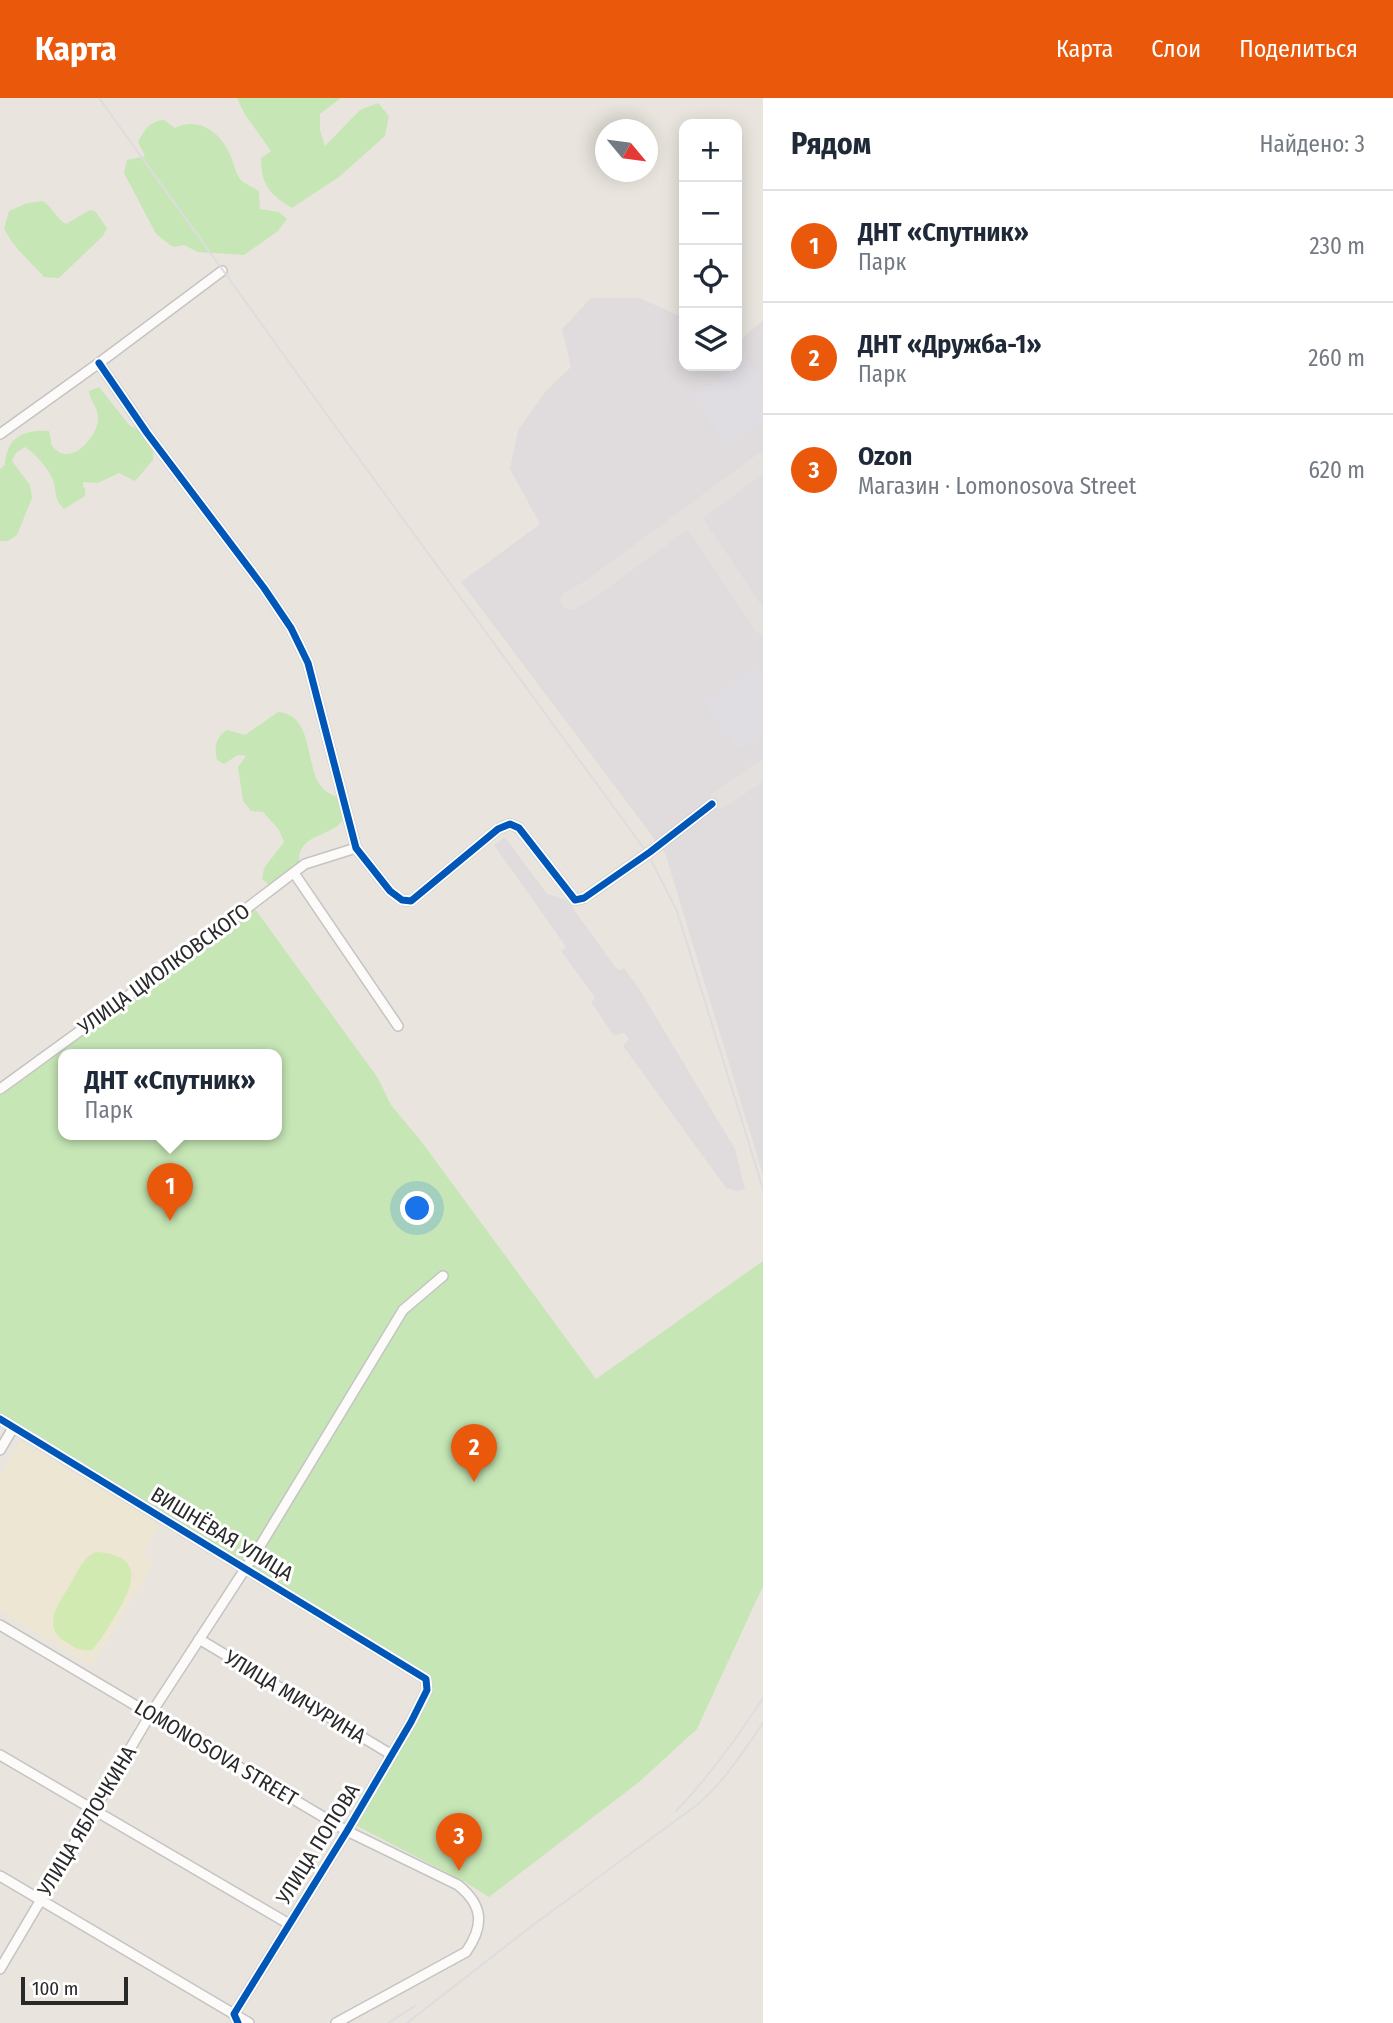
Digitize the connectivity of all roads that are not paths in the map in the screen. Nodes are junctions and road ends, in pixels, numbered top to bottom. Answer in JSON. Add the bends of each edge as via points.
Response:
{"nodes":[{"id":1,"x":222,"y":271,"type":"dead end"},
{"id":2,"x":99,"y":363,"type":"junction"},
{"id":3,"x":0,"y":434,"type":"edge"},
{"id":4,"x":712,"y":804,"type":"dead end"},
{"id":5,"x":356,"y":848,"type":"junction"},
{"id":6,"x":293,"y":873,"type":"junction"},
{"id":7,"x":398,"y":1026,"type":"dead end"},
{"id":8,"x":0,"y":1089,"type":"edge"},
{"id":9,"x":443,"y":1276,"type":"dead end"},
{"id":10,"x":0,"y":1419,"type":"edge"},
{"id":11,"x":13,"y":1428,"type":"junction"},
{"id":12,"x":0,"y":1450,"type":"edge"},
{"id":13,"x":245,"y":1569,"type":"junction"},
{"id":14,"x":0,"y":1625,"type":"edge"},
{"id":15,"x":199,"y":1639,"type":"junction"},
{"id":16,"x":426,"y":1679,"type":"joint"},
{"id":17,"x":150,"y":1715,"type":"junction"},
{"id":18,"x":0,"y":1755,"type":"edge"},
{"id":19,"x":392,"y":1755,"type":"junction"},
{"id":20,"x":94,"y":1811,"type":"junction"},
{"id":21,"x":347,"y":1831,"type":"junction"},
{"id":22,"x":0,"y":1877,"type":"edge"},
{"id":23,"x":40,"y":1901,"type":"junction"},
{"id":24,"x":289,"y":1924,"type":"junction"},
{"id":25,"x":0,"y":1969,"type":"edge"},
{"id":26,"x":236,"y":2019,"type":"edge"},
{"id":27,"x":249,"y":2023,"type":"edge"},
{"id":28,"x":336,"y":2023,"type":"edge"}],
"edges":[{"from":1,"to":2,"type":"street"},
{"from":2,"to":3,"type":"street"},
{"from":2,"to":5,"type":"street","via":[[291,628],[308,663]]},
{"from":4,"to":5,"type":"street","via":[[634,864],[575,900],[519,828],[510,824],[411,901],[402,901],[390,891]]},
{"from":5,"to":6,"type":"street","name":"УЛИЦА ЦИОЛКОВСКОГО","via":[[305,864]]},
{"from":6,"to":7,"type":"street"},
{"from":6,"to":8,"type":"street","name":"УЛИЦА ЦИОЛКОВСКОГО"},
{"from":9,"to":13,"type":"street","name":"УЛИЦА ЯБЛОЧКИНА","via":[[403,1310]]},
{"from":10,"to":11,"type":"street","name":"ВИШНЁВАЯ УЛИЦА"},
{"from":11,"to":12,"type":"street"},
{"from":11,"to":13,"type":"street","name":"ВИШНЁВАЯ УЛИЦА"},
{"from":13,"to":15,"type":"street","name":"УЛИЦА ЯБЛОЧКИНА"},
{"from":13,"to":16,"type":"street","name":"ВИШНЁВАЯ УЛИЦА"},
{"from":14,"to":17,"type":"street","name":"LOMONOSOVA STREET"},
{"from":15,"to":17,"type":"street","name":"УЛИЦА ЯБЛОЧКИНА"},
{"from":15,"to":19,"type":"street","name":"УЛИЦА МИЧУРИНА"},
{"from":16,"to":19,"type":"street","name":"УЛИЦА ПОПОВА","via":[[427,1690]]},
{"from":17,"to":20,"type":"street","name":"УЛИЦА ЯБЛОЧКИНА"},
{"from":17,"to":21,"type":"street","name":"LOMONOSOVA STREET"},
{"from":18,"to":20,"type":"street"},
{"from":19,"to":21,"type":"street","name":"УЛИЦА ПОПОВА"},
{"from":20,"to":23,"type":"street","name":"УЛИЦА ЯБЛОЧКИНА"},
{"from":20,"to":24,"type":"street"},
{"from":21,"to":24,"type":"street","name":"УЛИЦА ПОПОВА"},
{"from":21,"to":28,"type":"street","name":"LOMONOSOVA STREET","via":[[471,1895],[478,1909],[478,1935],[466,1952],[452,1961]]},
{"from":22,"to":23,"type":"street"},
{"from":23,"to":25,"type":"street","name":"УЛИЦА ЯБЛОЧКИНА"},
{"from":23,"to":26,"type":"street"},
{"from":24,"to":26,"type":"street","name":"УЛИЦА ПОПОВА"},
{"from":26,"to":27,"type":"street"}]}
